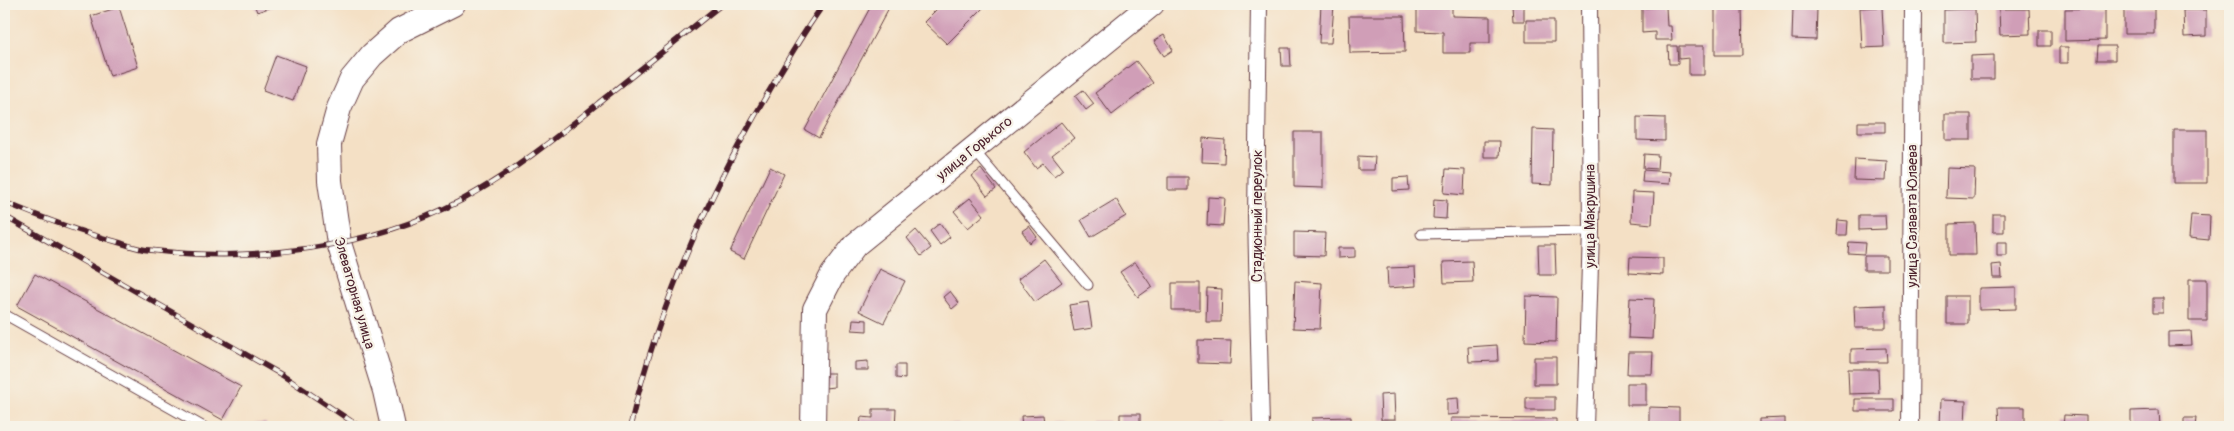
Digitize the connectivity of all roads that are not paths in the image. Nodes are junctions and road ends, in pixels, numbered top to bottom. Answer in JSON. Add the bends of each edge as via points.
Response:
{"nodes":[{"id":1,"x":453,"y":4,"type":"edge"},
{"id":2,"x":1152,"y":4,"type":"edge"},
{"id":3,"x":1259,"y":4,"type":"edge"},
{"id":4,"x":1589,"y":4,"type":"edge"},
{"id":5,"x":1913,"y":4,"type":"edge"},
{"id":6,"x":973,"y":149,"type":"junction"},
{"id":7,"x":1590,"y":231,"type":"junction"},
{"id":8,"x":1421,"y":234,"type":"dead end"},
{"id":9,"x":1088,"y":284,"type":"dead end"},
{"id":10,"x":4,"y":314,"type":"edge"},
{"id":11,"x":813,"y":400,"type":"junction"},
{"id":12,"x":204,"y":427,"type":"edge"},
{"id":13,"x":393,"y":427,"type":"edge"},
{"id":14,"x":796,"y":427,"type":"edge"},
{"id":15,"x":813,"y":427,"type":"edge"},
{"id":16,"x":1261,"y":427,"type":"edge"},
{"id":17,"x":1585,"y":427,"type":"edge"},
{"id":18,"x":1910,"y":427,"type":"edge"}],
"edges":[{"from":1,"to":13,"type":"main road","name":"Элеваторная улица","via":[[399,32],[372,55],[352,79],[339,108],[329,144],[330,181],[339,243]]},
{"from":2,"to":6,"type":"main road","name":"улица Горького"},
{"from":3,"to":16,"type":"street","name":"Стадионный переулок","via":[[1256,216]]},
{"from":4,"to":7,"type":"street","name":"улица Макрушина"},
{"from":5,"to":18,"type":"street","name":"улица Салавата Юлаева"},
{"from":6,"to":9,"type":"lane"},
{"from":6,"to":11,"type":"main road","name":"улица Горького","via":[[855,245],[833,274],[815,309]]},
{"from":7,"to":8,"type":"lane"},
{"from":7,"to":17,"type":"street","name":"улица Макрушина"},
{"from":10,"to":12,"type":"lane"},
{"from":11,"to":14,"type":"main road"},
{"from":11,"to":15,"type":"main road"}]}
